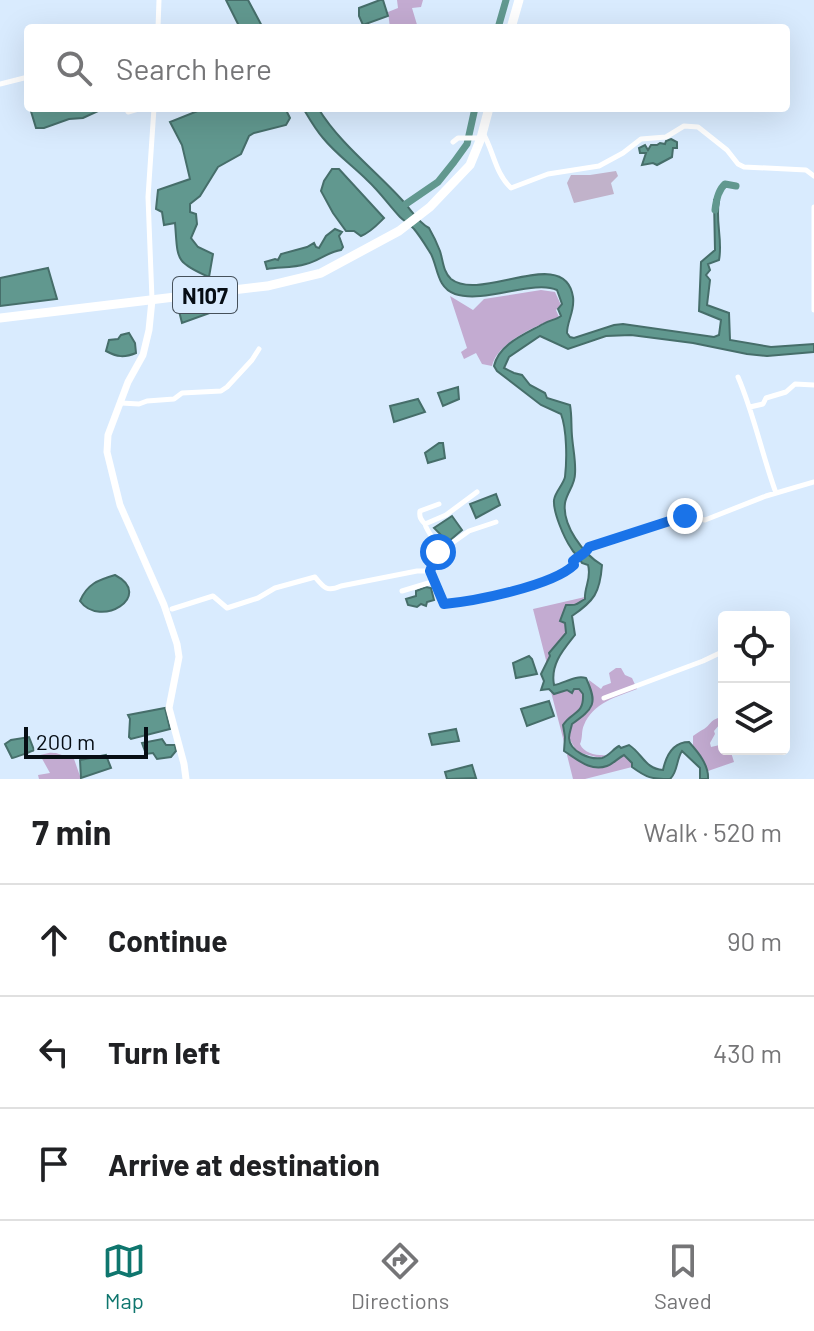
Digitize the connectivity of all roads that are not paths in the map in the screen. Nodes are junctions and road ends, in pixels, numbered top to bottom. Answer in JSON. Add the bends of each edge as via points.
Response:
{"nodes":[{"id":1,"x":159,"y":0,"type":"edge"},
{"id":2,"x":519,"y":0,"type":"edge"},
{"id":3,"x":158,"y":24,"type":"edge"},
{"id":4,"x":512,"y":24,"type":"edge"},
{"id":5,"x":24,"y":78,"type":"edge"},
{"id":6,"x":0,"y":84,"type":"edge"},
{"id":7,"x":154,"y":112,"type":"edge"},
{"id":8,"x":488,"y":112,"type":"edge"},
{"id":9,"x":479,"y":136,"type":"junction"},
{"id":10,"x":453,"y":142,"type":"dead end"},
{"id":11,"x":814,"y":176,"type":"edge"},
{"id":12,"x":814,"y":207,"type":"edge"},
{"id":13,"x":152,"y":300,"type":"junction"},
{"id":14,"x":814,"y":310,"type":"edge"},
{"id":15,"x":0,"y":318,"type":"edge"},
{"id":16,"x":259,"y":349,"type":"dead end"},
{"id":17,"x":738,"y":377,"type":"dead end"},
{"id":18,"x":814,"y":385,"type":"edge"},
{"id":19,"x":121,"y":403,"type":"junction"},
{"id":20,"x":750,"y":407,"type":"junction"},
{"id":21,"x":814,"y":482,"type":"edge"},
{"id":22,"x":477,"y":492,"type":"dead end"},
{"id":23,"x":776,"y":493,"type":"junction"},
{"id":24,"x":439,"y":504,"type":"dead end"},
{"id":25,"x":496,"y":522,"type":"dead end"},
{"id":26,"x":425,"y":524,"type":"junction"},
{"id":27,"x":440,"y":549,"type":"junction"},
{"id":28,"x":430,"y":571,"type":"junction"},
{"id":29,"x":435,"y":581,"type":"junction"},
{"id":30,"x":402,"y":591,"type":"dead end"},
{"id":31,"x":172,"y":609,"type":"dead end"},
{"id":32,"x":718,"y":654,"type":"edge"},
{"id":33,"x":604,"y":698,"type":"dead end"},
{"id":34,"x":186,"y":779,"type":"edge"}],
"edges":[{"from":1,"to":3,"type":"street"},
{"from":2,"to":4,"type":"highway"},
{"from":5,"to":6,"type":"street"},
{"from":7,"to":13,"type":"street","via":[[148,197]]},
{"from":8,"to":9,"type":"highway","number":"N107"},
{"from":9,"to":10,"type":"street"},
{"from":9,"to":11,"type":"street","via":[[488,142],[500,175],[511,188],[548,174],[599,166],[641,139],[666,137],[690,125],[744,167],[806,170]]},
{"from":9,"to":13,"type":"highway","number":"N107","via":[[470,165],[430,207],[399,231],[321,273],[267,286]]},
{"from":12,"to":14,"type":"street"},
{"from":13,"to":15,"type":"highway","number":"N107"},
{"from":13,"to":19,"type":"main road","via":[[143,355]]},
{"from":16,"to":19,"type":"street","via":[[221,391]]},
{"from":17,"to":20,"type":"street"},
{"from":18,"to":20,"type":"street","via":[[795,384]]},
{"from":19,"to":34,"type":"main road","via":[[107,452],[120,505],[177,644],[169,708]]},
{"from":20,"to":23,"type":"street"},
{"from":21,"to":23,"type":"street"},
{"from":22,"to":26,"type":"street"},
{"from":23,"to":29,"type":"street","via":[[705,520],[685,516],[623,535],[589,547],[566,573],[466,602],[444,604]]},
{"from":24,"to":26,"type":"street","via":[[420,511]]},
{"from":25,"to":27,"type":"street"},
{"from":26,"to":27,"type":"street"},
{"from":27,"to":28,"type":"street"},
{"from":28,"to":29,"type":"street"},
{"from":28,"to":31,"type":"street","via":[[332,590],[315,577],[227,608],[213,596]]},
{"from":29,"to":30,"type":"street"},
{"from":32,"to":33,"type":"street"}]}
